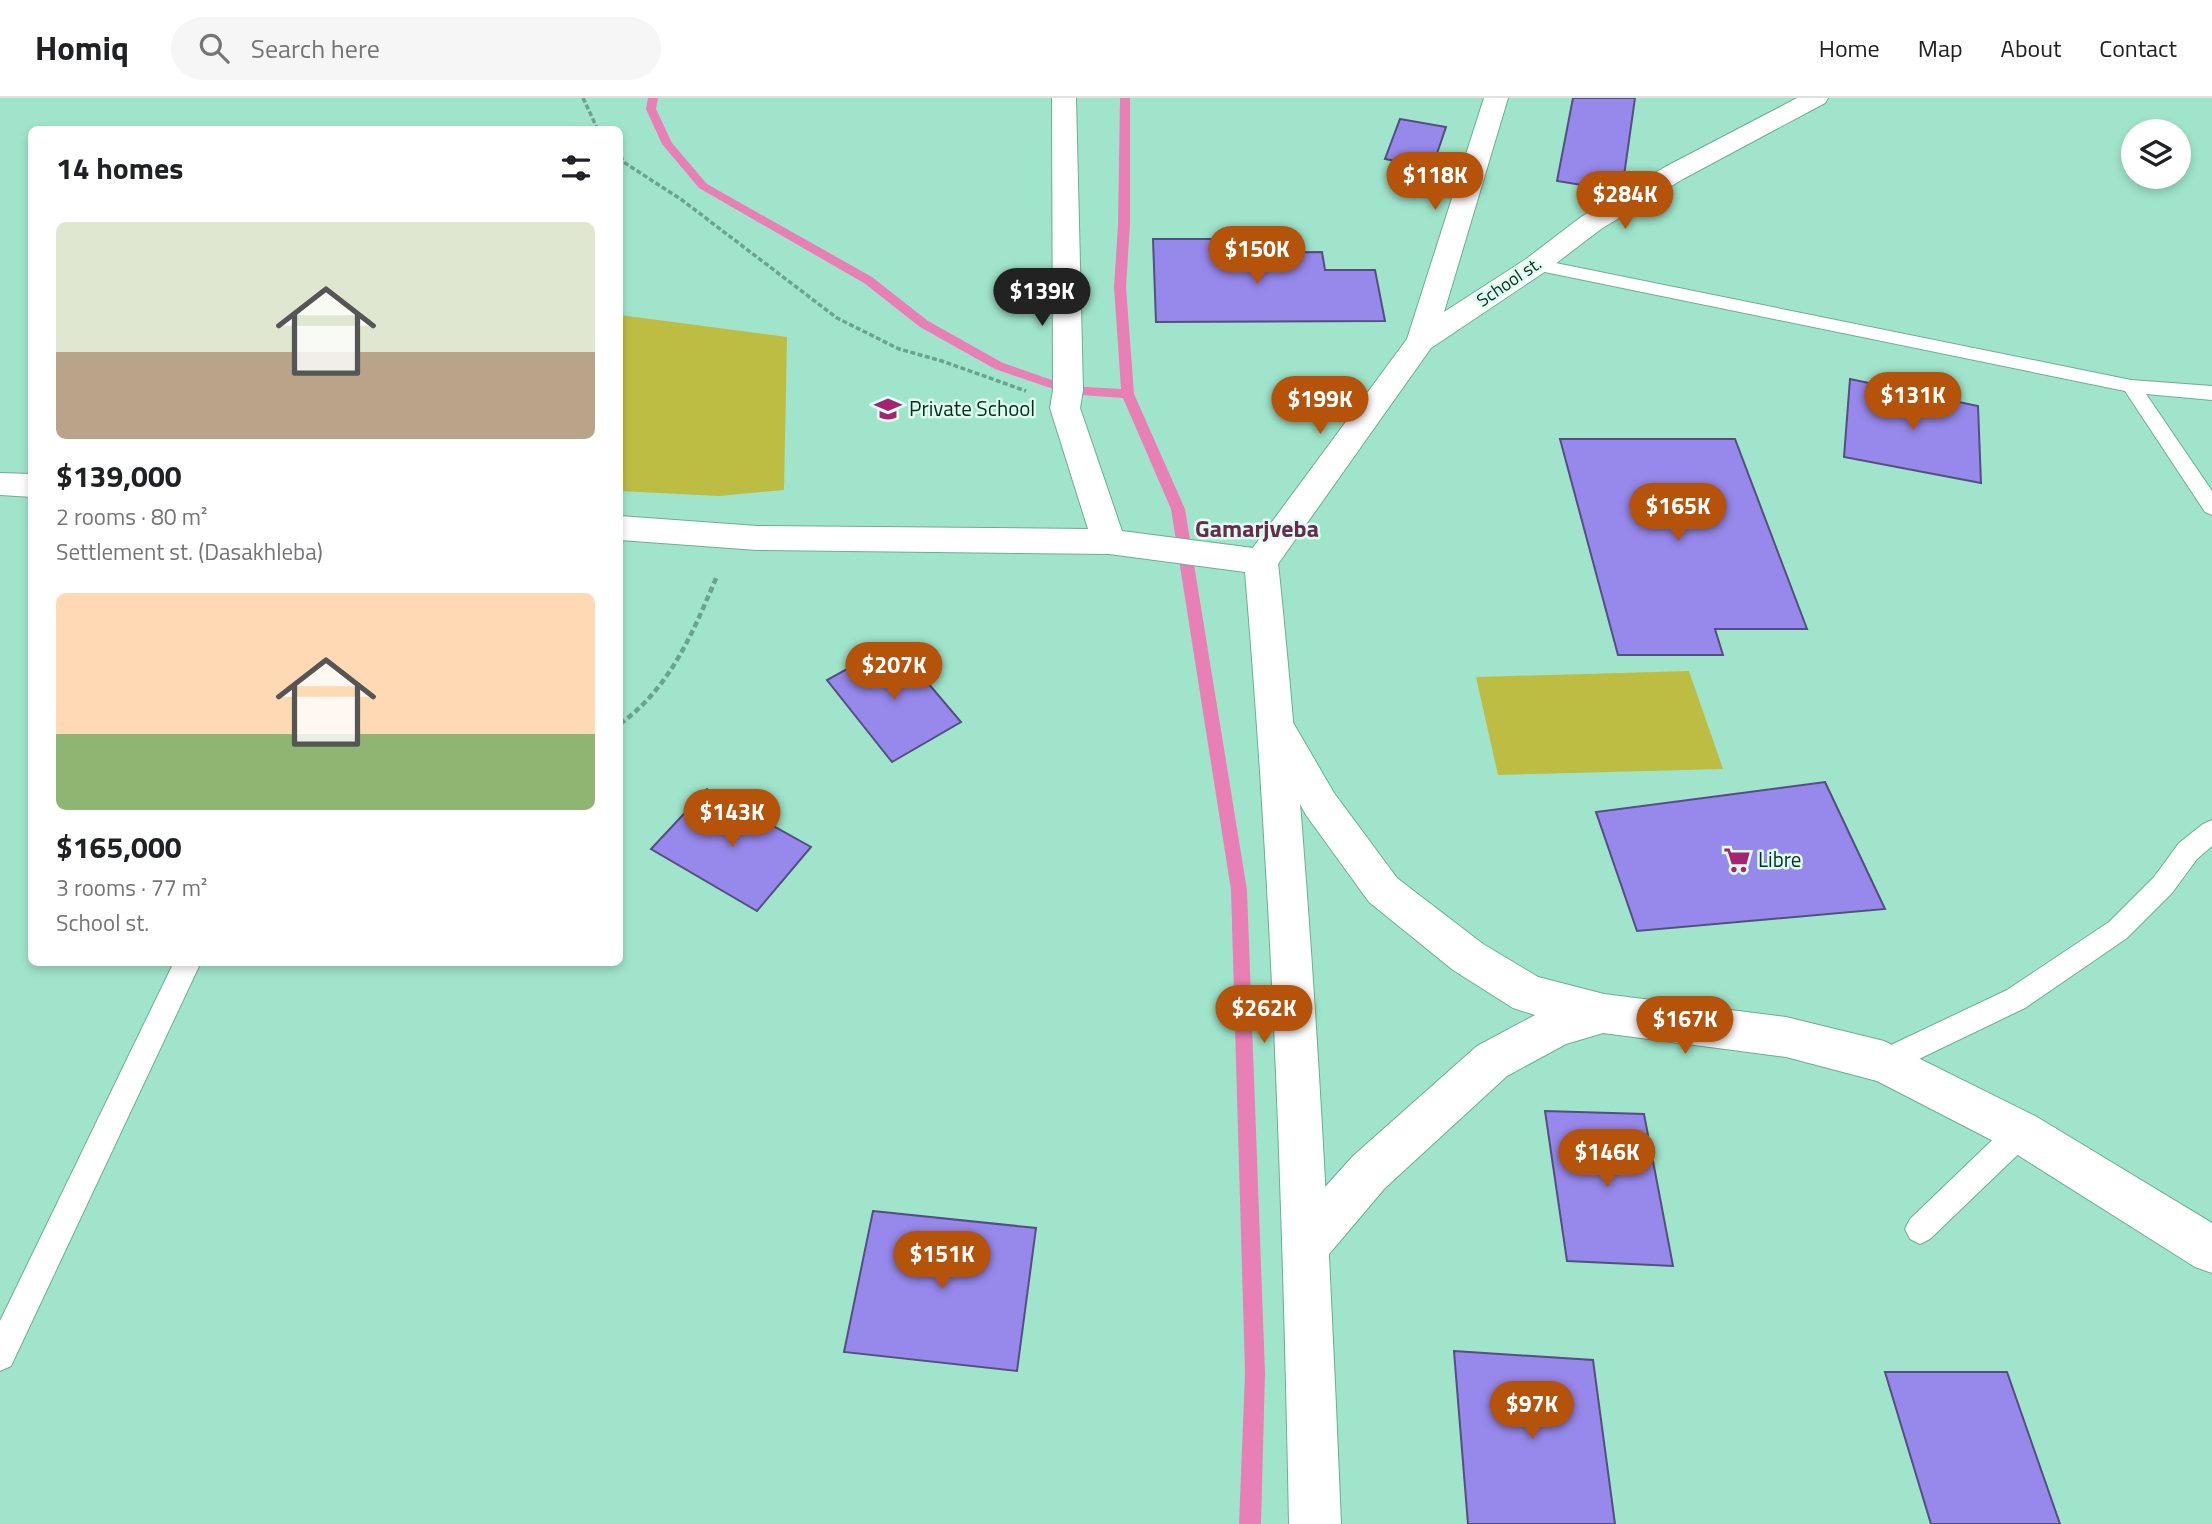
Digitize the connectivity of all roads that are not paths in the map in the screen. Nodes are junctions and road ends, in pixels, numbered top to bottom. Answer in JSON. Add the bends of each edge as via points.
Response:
{"nodes":[{"id":1,"x":1064,"y":98,"type":"edge"},
{"id":2,"x":1496,"y":98,"type":"edge"},
{"id":3,"x":1816,"y":98,"type":"edge"},
{"id":4,"x":1536,"y":265,"type":"junction"},
{"id":5,"x":1421,"y":341,"type":"junction"},
{"id":6,"x":2131,"y":386,"type":"junction"},
{"id":7,"x":2212,"y":393,"type":"edge"},
{"id":8,"x":0,"y":484,"type":"edge"},
{"id":9,"x":28,"y":486,"type":"edge"},
{"id":10,"x":2212,"y":508,"type":"edge"},
{"id":11,"x":623,"y":528,"type":"edge"},
{"id":12,"x":1109,"y":542,"type":"junction"},
{"id":13,"x":1261,"y":562,"type":"junction"},
{"id":14,"x":1278,"y":730,"type":"junction"},
{"id":15,"x":2212,"y":831,"type":"edge"},
{"id":16,"x":186,"y":966,"type":"edge"},
{"id":17,"x":1604,"y":1014,"type":"junction"},
{"id":18,"x":1884,"y":1062,"type":"junction"},
{"id":19,"x":2021,"y":1132,"type":"junction"},
{"id":20,"x":1920,"y":1228,"type":"dead end"},
{"id":21,"x":1307,"y":1243,"type":"junction"},
{"id":22,"x":2212,"y":1250,"type":"edge"},
{"id":23,"x":0,"y":1355,"type":"edge"},
{"id":24,"x":1315,"y":1524,"type":"edge"}],
"edges":[{"from":1,"to":12,"type":"street","via":[[1065,408]]},
{"from":2,"to":5,"type":"street"},
{"from":3,"to":4,"type":"street","name":"School st.","via":[[1674,173],[1591,223]]},
{"from":4,"to":5,"type":"street","name":"School st."},
{"from":4,"to":6,"type":"lane"},
{"from":5,"to":13,"type":"street"},
{"from":6,"to":7,"type":"lane"},
{"from":6,"to":10,"type":"lane"},
{"from":8,"to":9,"type":"street"},
{"from":11,"to":12,"type":"street","via":[[734,537]]},
{"from":12,"to":13,"type":"street"},
{"from":13,"to":14,"type":"street"},
{"from":14,"to":17,"type":"street","via":[[1320,804],[1382,890],[1468,957],[1528,994]]},
{"from":14,"to":21,"type":"street"},
{"from":15,"to":18,"type":"lane","via":[[2188,851],[2163,886],[2118,930],[2016,999]]},
{"from":16,"to":23,"type":"lane"},
{"from":17,"to":18,"type":"street","via":[[1786,1037]]},
{"from":17,"to":21,"type":"street","via":[[1557,1026],[1492,1060],[1369,1172]]},
{"from":18,"to":19,"type":"street"},
{"from":19,"to":20,"type":"lane"},
{"from":19,"to":22,"type":"street"},
{"from":21,"to":24,"type":"street"}]}
